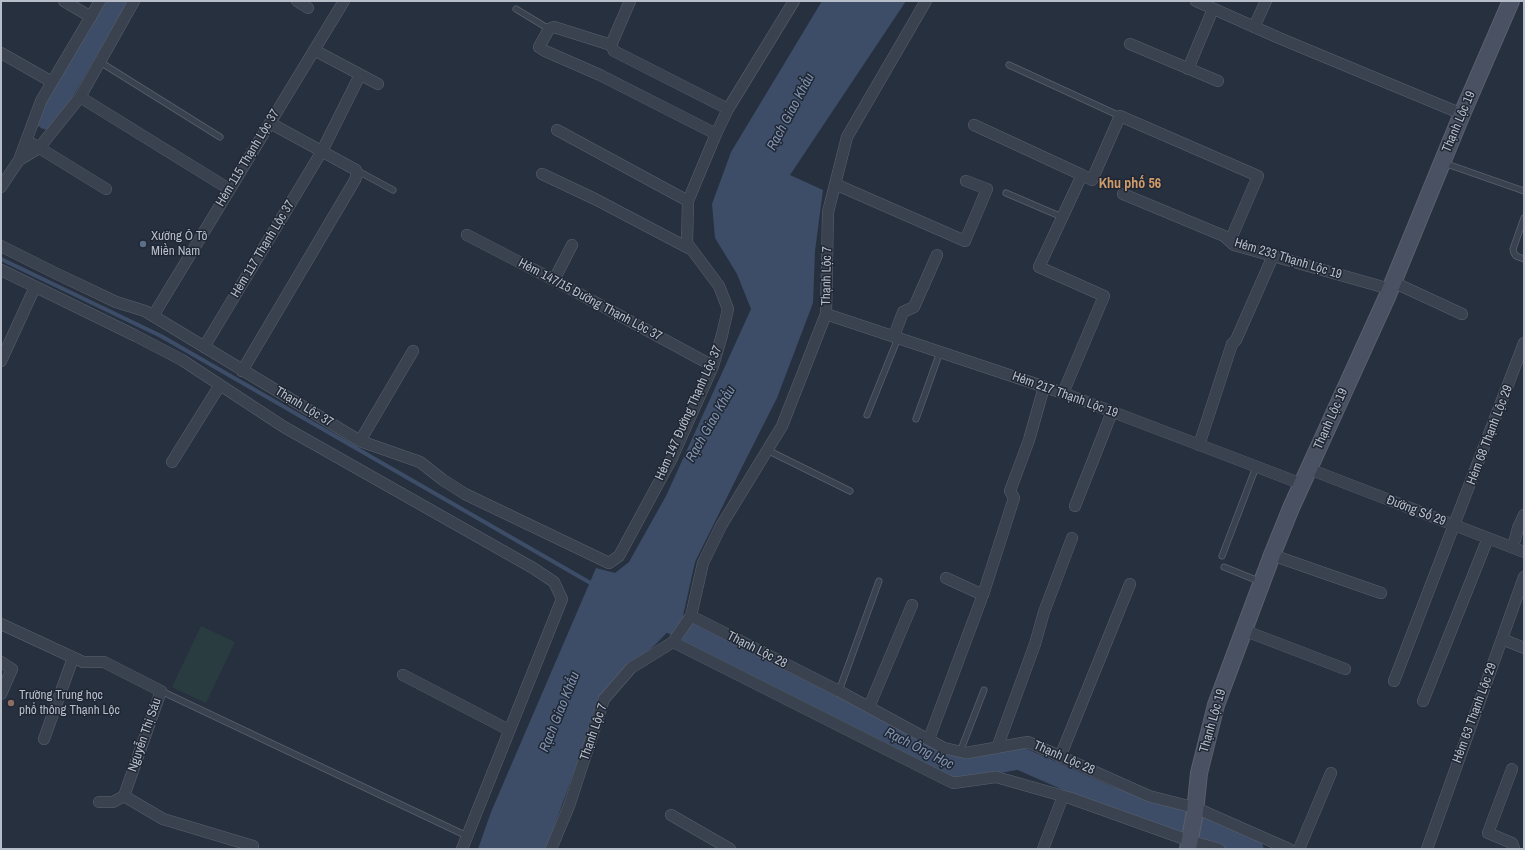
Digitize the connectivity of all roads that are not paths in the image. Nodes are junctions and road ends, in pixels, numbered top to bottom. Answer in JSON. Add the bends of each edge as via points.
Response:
{"nodes":[{"id":1,"x":64,"y":1,"type":"edge"},
{"id":2,"x":100,"y":1,"type":"edge"},
{"id":3,"x":134,"y":1,"type":"edge"},
{"id":4,"x":297,"y":1,"type":"edge"},
{"id":5,"x":344,"y":1,"type":"edge"},
{"id":6,"x":630,"y":1,"type":"edge"},
{"id":7,"x":794,"y":1,"type":"edge"},
{"id":8,"x":926,"y":1,"type":"edge"},
{"id":9,"x":1196,"y":1,"type":"edge"},
{"id":10,"x":1266,"y":1,"type":"edge"},
{"id":11,"x":1512,"y":1,"type":"edge"},
{"id":12,"x":308,"y":8,"type":"dead end"},
{"id":13,"x":516,"y":9,"type":"dead end"},
{"id":14,"x":1213,"y":9,"type":"junction"},
{"id":15,"x":91,"y":16,"type":"junction"},
{"id":16,"x":1254,"y":27,"type":"junction"},
{"id":17,"x":549,"y":29,"type":"junction"},
{"id":18,"x":1130,"y":44,"type":"dead end"},
{"id":19,"x":611,"y":45,"type":"junction"},
{"id":20,"x":314,"y":50,"type":"junction"},
{"id":21,"x":1,"y":53,"type":"edge"},
{"id":22,"x":100,"y":62,"type":"junction"},
{"id":23,"x":1009,"y":65,"type":"dead end"},
{"id":24,"x":1188,"y":69,"type":"junction"},
{"id":25,"x":360,"y":75,"type":"junction"},
{"id":26,"x":1218,"y":81,"type":"dead end"},
{"id":27,"x":52,"y":82,"type":"junction"},
{"id":28,"x":378,"y":84,"type":"dead end"},
{"id":29,"x":80,"y":97,"type":"junction"},
{"id":30,"x":728,"y":109,"type":"junction"},
{"id":31,"x":1462,"y":114,"type":"junction"},
{"id":32,"x":1120,"y":116,"type":"junction"},
{"id":33,"x":270,"y":123,"type":"junction"},
{"id":34,"x":974,"y":125,"type":"dead end"},
{"id":35,"x":557,"y":130,"type":"dead end"},
{"id":36,"x":716,"y":134,"type":"junction"},
{"id":37,"x":220,"y":137,"type":"dead end"},
{"id":38,"x":26,"y":140,"type":"junction"},
{"id":39,"x":39,"y":148,"type":"junction"},
{"id":40,"x":322,"y":151,"type":"junction"},
{"id":41,"x":19,"y":160,"type":"junction"},
{"id":42,"x":1442,"y":162,"type":"junction"},
{"id":43,"x":356,"y":170,"type":"junction"},
{"id":44,"x":542,"y":174,"type":"dead end"},
{"id":45,"x":1082,"y":175,"type":"junction"},
{"id":46,"x":966,"y":181,"type":"dead end"},
{"id":47,"x":835,"y":184,"type":"junction"},
{"id":48,"x":1,"y":187,"type":"edge"},
{"id":49,"x":106,"y":189,"type":"dead end"},
{"id":50,"x":229,"y":189,"type":"junction"},
{"id":51,"x":393,"y":190,"type":"dead end"},
{"id":52,"x":1524,"y":191,"type":"edge"},
{"id":53,"x":1006,"y":193,"type":"dead end"},
{"id":54,"x":1123,"y":194,"type":"dead end"},
{"id":55,"x":688,"y":201,"type":"junction"},
{"id":56,"x":1062,"y":217,"type":"junction"},
{"id":57,"x":1524,"y":218,"type":"edge"},
{"id":58,"x":468,"y":235,"type":"dead end"},
{"id":59,"x":1230,"y":241,"type":"junction"},
{"id":60,"x":572,"y":245,"type":"dead end"},
{"id":61,"x":1,"y":246,"type":"edge"},
{"id":62,"x":692,"y":251,"type":"junction"},
{"id":63,"x":937,"y":255,"type":"dead end"},
{"id":64,"x":1273,"y":256,"type":"junction"},
{"id":65,"x":1524,"y":259,"type":"edge"},
{"id":66,"x":1,"y":270,"type":"edge"},
{"id":67,"x":554,"y":280,"type":"junction"},
{"id":68,"x":1392,"y":285,"type":"junction"},
{"id":69,"x":36,"y":287,"type":"junction"},
{"id":70,"x":826,"y":314,"type":"junction"},
{"id":71,"x":1462,"y":314,"type":"dead end"},
{"id":72,"x":153,"y":316,"type":"junction"},
{"id":73,"x":896,"y":335,"type":"junction"},
{"id":74,"x":1524,"y":343,"type":"edge"},
{"id":75,"x":204,"y":347,"type":"junction"},
{"id":76,"x":413,"y":350,"type":"dead end"},
{"id":77,"x":940,"y":352,"type":"junction"},
{"id":78,"x":1,"y":361,"type":"edge"},
{"id":79,"x":713,"y":366,"type":"junction"},
{"id":80,"x":242,"y":371,"type":"junction"},
{"id":81,"x":220,"y":385,"type":"junction"},
{"id":82,"x":1044,"y":387,"type":"junction"},
{"id":83,"x":1063,"y":393,"type":"junction"},
{"id":84,"x":1112,"y":412,"type":"junction"},
{"id":85,"x":867,"y":415,"type":"dead end"},
{"id":86,"x":916,"y":419,"type":"dead end"},
{"id":87,"x":360,"y":441,"type":"junction"},
{"id":88,"x":1199,"y":445,"type":"junction"},
{"id":89,"x":767,"y":450,"type":"junction"},
{"id":90,"x":172,"y":462,"type":"dead end"},
{"id":91,"x":1256,"y":467,"type":"junction"},
{"id":92,"x":1308,"y":469,"type":"junction"},
{"id":93,"x":1302,"y":484,"type":"junction"},
{"id":94,"x":850,"y":491,"type":"dead end"},
{"id":95,"x":1075,"y":506,"type":"dead end"},
{"id":96,"x":1524,"y":515,"type":"edge"},
{"id":97,"x":1454,"y":525,"type":"junction"},
{"id":98,"x":1072,"y":538,"type":"dead end"},
{"id":99,"x":1488,"y":538,"type":"junction"},
{"id":100,"x":1513,"y":547,"type":"junction"},
{"id":101,"x":1524,"y":552,"type":"edge"},
{"id":102,"x":1272,"y":555,"type":"junction"},
{"id":103,"x":1222,"y":556,"type":"dead end"},
{"id":104,"x":609,"y":563,"type":"joint"},
{"id":105,"x":1224,"y":567,"type":"dead end"},
{"id":106,"x":1524,"y":577,"type":"edge"},
{"id":107,"x":946,"y":578,"type":"dead end"},
{"id":108,"x":879,"y":581,"type":"dead end"},
{"id":109,"x":1261,"y":583,"type":"junction"},
{"id":110,"x":1130,"y":584,"type":"dead end"},
{"id":111,"x":1381,"y":593,"type":"dead end"},
{"id":112,"x":982,"y":600,"type":"dead end"},
{"id":113,"x":912,"y":605,"type":"dead end"},
{"id":114,"x":691,"y":616,"type":"junction"},
{"id":115,"x":1,"y":624,"type":"edge"},
{"id":116,"x":1243,"y":630,"type":"junction"},
{"id":117,"x":1502,"y":639,"type":"junction"},
{"id":118,"x":673,"y":642,"type":"junction"},
{"id":119,"x":1524,"y":648,"type":"edge"},
{"id":120,"x":73,"y":658,"type":"junction"},
{"id":121,"x":1,"y":662,"type":"edge"},
{"id":122,"x":1345,"y":669,"type":"dead end"},
{"id":123,"x":403,"y":675,"type":"dead end"},
{"id":124,"x":1394,"y":681,"type":"dead end"},
{"id":125,"x":984,"y":690,"type":"dead end"},
{"id":126,"x":161,"y":691,"type":"junction"},
{"id":127,"x":839,"y":691,"type":"junction"},
{"id":128,"x":1,"y":694,"type":"edge"},
{"id":129,"x":1423,"y":701,"type":"dead end"},
{"id":130,"x":869,"y":707,"type":"junction"},
{"id":131,"x":509,"y":730,"type":"junction"},
{"id":132,"x":44,"y":739,"type":"dead end"},
{"id":133,"x":929,"y":739,"type":"junction"},
{"id":134,"x":997,"y":748,"type":"junction"},
{"id":135,"x":960,"y":752,"type":"junction"},
{"id":136,"x":1060,"y":756,"type":"junction"},
{"id":137,"x":1512,"y":769,"type":"dead end"},
{"id":138,"x":1331,"y":773,"type":"dead end"},
{"id":139,"x":126,"y":791,"type":"junction"},
{"id":140,"x":1063,"y":796,"type":"junction"},
{"id":141,"x":98,"y":802,"type":"dead end"},
{"id":142,"x":1196,"y":810,"type":"junction"},
{"id":143,"x":671,"y":815,"type":"dead end"},
{"id":144,"x":467,"y":836,"type":"junction"},
{"id":145,"x":1190,"y":842,"type":"edge"},
{"id":146,"x":252,"y":846,"type":"dead end"},
{"id":147,"x":462,"y":849,"type":"edge"},
{"id":148,"x":551,"y":849,"type":"edge"},
{"id":149,"x":730,"y":849,"type":"edge"},
{"id":150,"x":1043,"y":849,"type":"edge"},
{"id":151,"x":1219,"y":849,"type":"edge"},
{"id":152,"x":1289,"y":849,"type":"edge"},
{"id":153,"x":1299,"y":849,"type":"edge"},
{"id":154,"x":1427,"y":849,"type":"edge"},
{"id":155,"x":1514,"y":849,"type":"edge"}],
"edges":[{"from":1,"to":15,"type":"street"},
{"from":2,"to":15,"type":"street"},
{"from":3,"to":22,"type":"street"},
{"from":4,"to":12,"type":"street"},
{"from":5,"to":20,"type":"street","name":"Hẻm 115 Thạnh Lộc 37"},
{"from":6,"to":19,"type":"street"},
{"from":7,"to":30,"type":"street","name":"Hẻm 147 Đường Thạnh Lộc 37"},
{"from":8,"to":47,"type":"street","name":"Thạnh Lộc 7","via":[[847,137]]},
{"from":9,"to":14,"type":"street"},
{"from":10,"to":16,"type":"street"},
{"from":11,"to":31,"type":"street","name":"Thạnh Lộc 19"},
{"from":13,"to":17,"type":"lane"},
{"from":14,"to":16,"type":"street"},
{"from":14,"to":24,"type":"street"},
{"from":15,"to":27,"type":"street"},
{"from":16,"to":31,"type":"street"},
{"from":17,"to":19,"type":"street","via":[[554,27]]},
{"from":17,"to":36,"type":"street","via":[[540,45],[541,49],[600,75]]},
{"from":18,"to":24,"type":"street"},
{"from":19,"to":30,"type":"street","via":[[614,51]]},
{"from":20,"to":25,"type":"street"},
{"from":20,"to":33,"type":"street","name":"Hẻm 115 Thạnh Lộc 37"},
{"from":21,"to":27,"type":"street"},
{"from":22,"to":29,"type":"street"},
{"from":22,"to":37,"type":"lane"},
{"from":23,"to":32,"type":"lane"},
{"from":24,"to":26,"type":"street"},
{"from":25,"to":28,"type":"street"},
{"from":25,"to":40,"type":"street","name":"Hẻm 117 Thạnh Lộc 37"},
{"from":27,"to":38,"type":"street","via":[[41,101]]},
{"from":29,"to":39,"type":"street"},
{"from":29,"to":50,"type":"street"},
{"from":30,"to":36,"type":"street","name":"Hẻm 147 Đường Thạnh Lộc 37"},
{"from":31,"to":42,"type":"street","name":"Thạnh Lộc 19"},
{"from":32,"to":45,"type":"street","via":[[1092,180]]},
{"from":32,"to":59,"type":"street","via":[[1258,176]]},
{"from":33,"to":40,"type":"street"},
{"from":33,"to":50,"type":"street","name":"Hẻm 115 Thạnh Lộc 37"},
{"from":34,"to":45,"type":"street"},
{"from":35,"to":55,"type":"street"},
{"from":36,"to":55,"type":"street","name":"Hẻm 147 Đường Thạnh Lộc 37"},
{"from":38,"to":39,"type":"street"},
{"from":38,"to":41,"type":"street"},
{"from":39,"to":41,"type":"street"},
{"from":39,"to":49,"type":"street"},
{"from":40,"to":43,"type":"street"},
{"from":40,"to":75,"type":"street","name":"Hẻm 117 Thạnh Lộc 37"},
{"from":41,"to":48,"type":"street"},
{"from":42,"to":52,"type":"lane"},
{"from":42,"to":68,"type":"street","name":"Thạnh Lộc 19"},
{"from":43,"to":51,"type":"lane"},
{"from":43,"to":80,"type":"street","via":[[355,180]]},
{"from":44,"to":62,"type":"street"},
{"from":45,"to":56,"type":"street"},
{"from":46,"to":47,"type":"street","via":[[987,189],[965,241]]},
{"from":47,"to":70,"type":"street","name":"Thạnh Lộc 7","via":[[828,212]]},
{"from":50,"to":72,"type":"street","name":"Hẻm 115 Thạnh Lộc 37"},
{"from":53,"to":56,"type":"lane"},
{"from":54,"to":59,"type":"street","name":"Hẻm 233 Thạnh Lộc 19","via":[[1224,236]]},
{"from":55,"to":62,"type":"street","name":"Hẻm 147 Đường Thạnh Lộc 37","via":[[687,242]]},
{"from":56,"to":83,"type":"street","via":[[1039,267],[1104,296]]},
{"from":57,"to":65,"type":"lane","via":[[1513,249],[1516,256]]},
{"from":58,"to":67,"type":"street","name":"Hẻm 147/15 Đường Thạnh Lộc 37"},
{"from":59,"to":64,"type":"street","name":"Hẻm 233 Thạnh Lộc 19","via":[[1234,245]]},
{"from":60,"to":67,"type":"street"},
{"from":61,"to":72,"type":"street","name":"Thạnh Lộc 37","via":[[61,277]]},
{"from":62,"to":79,"type":"street","name":"Hẻm 147 Đường Thạnh Lộc 37","via":[[719,286],[728,309]]},
{"from":63,"to":73,"type":"street","via":[[914,307],[903,312]]},
{"from":64,"to":68,"type":"street","name":"Hẻm 233 Thạnh Lộc 19"},
{"from":64,"to":88,"type":"street","via":[[1232,344]]},
{"from":66,"to":69,"type":"street"},
{"from":67,"to":79,"type":"street","name":"Hẻm 147/15 Đường Thạnh Lộc 37"},
{"from":68,"to":71,"type":"street","name":"Hẻm 233 Thạnh Lộc 19"},
{"from":68,"to":92,"type":"street","name":"Thạnh Lộc 19"},
{"from":69,"to":78,"type":"street"},
{"from":69,"to":81,"type":"street","via":[[182,360]]},
{"from":70,"to":73,"type":"street","name":"Hẻm 217 Thạnh Lộc 19"},
{"from":70,"to":89,"type":"street","name":"Thạnh Lộc 7","via":[[782,426]]},
{"from":72,"to":75,"type":"street","name":"Thạnh Lộc 37"},
{"from":73,"to":77,"type":"street","name":"Hẻm 217 Thạnh Lộc 19"},
{"from":73,"to":85,"type":"lane"},
{"from":74,"to":97,"type":"street","name":"Hẻm 68 Thạnh Lộc 29"},
{"from":75,"to":80,"type":"street","name":"Thạnh Lộc 37"},
{"from":76,"to":87,"type":"street"},
{"from":77,"to":82,"type":"street","name":"Hẻm 217 Thạnh Lộc 19"},
{"from":77,"to":86,"type":"lane"},
{"from":79,"to":104,"type":"street","name":"Hẻm 147 Đường Thạnh Lộc 37","via":[[671,460],[619,556]]},
{"from":80,"to":87,"type":"street","name":"Thạnh Lộc 37"},
{"from":81,"to":90,"type":"street"},
{"from":81,"to":131,"type":"street","via":[[284,427],[554,582],[562,599]]},
{"from":82,"to":83,"type":"street","name":"Hẻm 217 Thạnh Lộc 19"},
{"from":82,"to":107,"type":"street","via":[[1029,440],[1010,491],[1014,498],[983,595]]},
{"from":83,"to":84,"type":"street","name":"Hẻm 217 Thạnh Lộc 19"},
{"from":84,"to":88,"type":"street","name":"Hẻm 217 Thạnh Lộc 19"},
{"from":84,"to":95,"type":"street"},
{"from":87,"to":104,"type":"street","name":"Thạnh Lộc 37","via":[[420,462],[465,494]]},
{"from":88,"to":91,"type":"street","name":"Hẻm 217 Thạnh Lộc 19"},
{"from":89,"to":94,"type":"lane"},
{"from":89,"to":114,"type":"street","name":"Thạnh Lộc 7","via":[[721,526],[703,563]]},
{"from":91,"to":93,"type":"street","name":"Hẻm 217 Thạnh Lộc 19"},
{"from":91,"to":103,"type":"lane"},
{"from":92,"to":93,"type":"street","name":"Thạnh Lộc 19"},
{"from":92,"to":97,"type":"street","name":"Đường Số 29"},
{"from":93,"to":102,"type":"street","name":"Thạnh Lộc 19"},
{"from":96,"to":100,"type":"street"},
{"from":97,"to":99,"type":"street","name":"Đường Số 29"},
{"from":97,"to":124,"type":"street","name":"Hẻm 68 Thạnh Lộc 29"},
{"from":98,"to":134,"type":"street"},
{"from":99,"to":100,"type":"street","name":"Đường Số 29"},
{"from":99,"to":129,"type":"street"},
{"from":100,"to":101,"type":"street","name":"Đường Số 29"},
{"from":102,"to":109,"type":"street","name":"Thạnh Lộc 19"},
{"from":102,"to":111,"type":"street"},
{"from":105,"to":109,"type":"lane"},
{"from":106,"to":117,"type":"street","name":"Hẻm 63 Thạnh Lộc 29"},
{"from":108,"to":127,"type":"lane"},
{"from":109,"to":116,"type":"street","name":"Thạnh Lộc 19"},
{"from":110,"to":136,"type":"street"},
{"from":112,"to":133,"type":"street"},
{"from":113,"to":130,"type":"street"},
{"from":114,"to":118,"type":"street"},
{"from":114,"to":127,"type":"street","name":"Thạnh Lộc 28"},
{"from":115,"to":120,"type":"street","name":"Nguyễn Thị Sáu"},
{"from":116,"to":122,"type":"street"},
{"from":116,"to":142,"type":"street","name":"Thạnh Lộc 19","via":[[1216,706],[1199,773]]},
{"from":117,"to":119,"type":"street"},
{"from":117,"to":154,"type":"street","name":"Hẻm 63 Thạnh Lộc 29"},
{"from":118,"to":140,"type":"street","via":[[953,783],[996,777]]},
{"from":118,"to":148,"type":"street","name":"Thạnh Lộc 7","via":[[631,668],[604,699],[569,806]]},
{"from":120,"to":126,"type":"street","name":"Nguyễn Thị Sáu","via":[[83,662],[104,662]]},
{"from":120,"to":132,"type":"street"},
{"from":121,"to":128,"type":"street","via":[[12,669]]},
{"from":123,"to":131,"type":"street"},
{"from":125,"to":135,"type":"lane"},
{"from":126,"to":139,"type":"street","name":"Nguyễn Thị Sáu"},
{"from":126,"to":144,"type":"lane"},
{"from":127,"to":130,"type":"street","name":"Thạnh Lộc 28"},
{"from":130,"to":133,"type":"street","name":"Thạnh Lộc 28"},
{"from":131,"to":144,"type":"street"},
{"from":133,"to":135,"type":"street","name":"Thạnh Lộc 28","via":[[944,748]]},
{"from":134,"to":135,"type":"street","name":"Thạnh Lộc 28"},
{"from":134,"to":136,"type":"street","name":"Thạnh Lộc 28","via":[[1028,742]]},
{"from":136,"to":142,"type":"street","name":"Thạnh Lộc 28","via":[[1149,796]]},
{"from":137,"to":155,"type":"street","via":[[1488,833],[1512,844]]},
{"from":138,"to":153,"type":"street"},
{"from":139,"to":141,"type":"street","via":[[113,802]]},
{"from":139,"to":146,"type":"street","via":[[163,819]]},
{"from":140,"to":145,"type":"street"},
{"from":140,"to":150,"type":"street"},
{"from":142,"to":145,"type":"street","name":"Thạnh Lộc 19"},
{"from":142,"to":152,"type":"street","name":"Thạnh Lộc 28"},
{"from":143,"to":149,"type":"street"},
{"from":144,"to":147,"type":"street"},
{"from":145,"to":151,"type":"street"}]}
